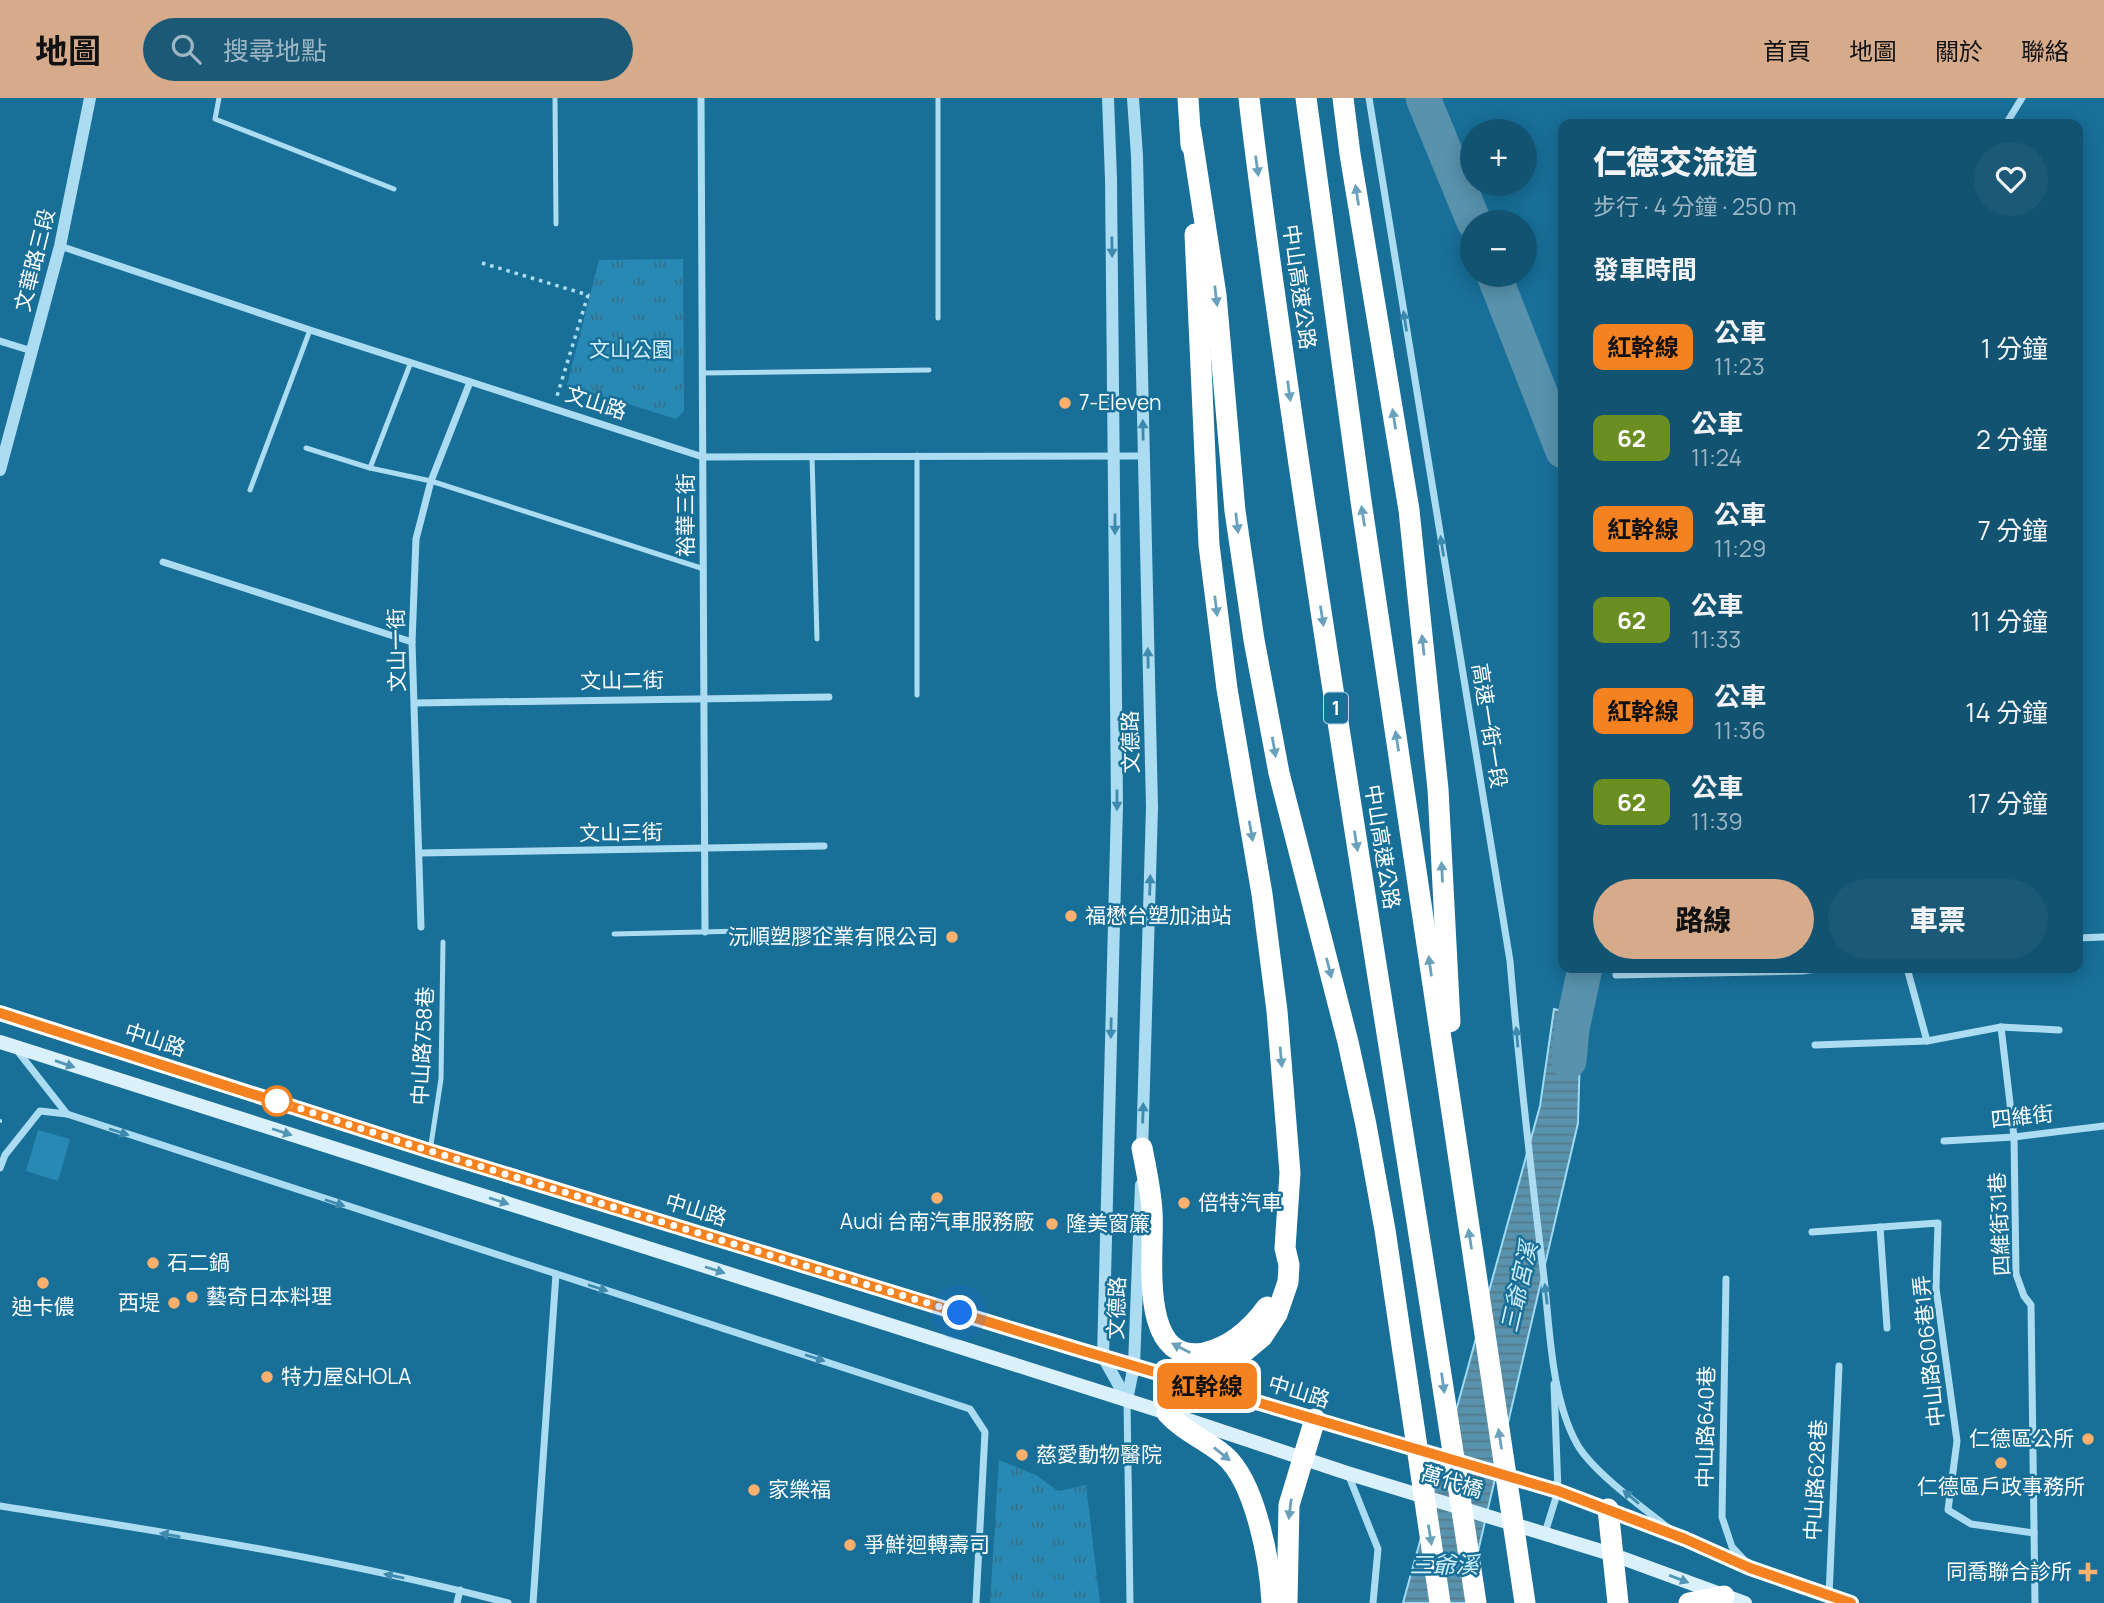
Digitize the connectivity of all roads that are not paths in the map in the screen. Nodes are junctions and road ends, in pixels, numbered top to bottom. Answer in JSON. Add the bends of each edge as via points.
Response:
{"nodes":[{"id":1,"x":90,"y":98,"type":"edge"},
{"id":2,"x":219,"y":98,"type":"edge"},
{"id":3,"x":555,"y":98,"type":"edge"},
{"id":4,"x":701,"y":98,"type":"edge"},
{"id":5,"x":938,"y":98,"type":"edge"},
{"id":6,"x":1108,"y":98,"type":"edge"},
{"id":7,"x":1133,"y":98,"type":"edge"},
{"id":8,"x":1188,"y":98,"type":"edge"},
{"id":9,"x":1249,"y":98,"type":"edge"},
{"id":10,"x":1307,"y":98,"type":"edge"},
{"id":11,"x":1343,"y":98,"type":"edge"},
{"id":12,"x":1369,"y":98,"type":"edge"},
{"id":13,"x":2022,"y":98,"type":"edge"},
{"id":14,"x":2009,"y":119,"type":"edge"},
{"id":15,"x":1191,"y":132,"type":"junction"},
{"id":16,"x":394,"y":189,"type":"dead end"},
{"id":17,"x":556,"y":224,"type":"dead end"},
{"id":18,"x":60,"y":246,"type":"junction"},
{"id":19,"x":938,"y":318,"type":"dead end"},
{"id":20,"x":310,"y":330,"type":"junction"},
{"id":21,"x":0,"y":341,"type":"edge"},
{"id":22,"x":32,"y":351,"type":"junction"},
{"id":23,"x":411,"y":362,"type":"junction"},
{"id":24,"x":929,"y":370,"type":"dead end"},
{"id":25,"x":703,"y":373,"type":"junction"},
{"id":26,"x":470,"y":382,"type":"junction"},
{"id":27,"x":306,"y":448,"type":"dead end"},
{"id":28,"x":917,"y":455,"type":"junction"},
{"id":29,"x":812,"y":456,"type":"junction"},
{"id":30,"x":1115,"y":456,"type":"junction"},
{"id":31,"x":1143,"y":456,"type":"junction"},
{"id":32,"x":703,"y":457,"type":"junction"},
{"id":33,"x":370,"y":468,"type":"junction"},
{"id":34,"x":0,"y":470,"type":"edge"},
{"id":35,"x":432,"y":481,"type":"junction"},
{"id":36,"x":250,"y":490,"type":"dead end"},
{"id":37,"x":163,"y":562,"type":"dead end"},
{"id":38,"x":704,"y":569,"type":"junction"},
{"id":39,"x":817,"y":639,"type":"dead end"},
{"id":40,"x":412,"y":642,"type":"junction"},
{"id":41,"x":917,"y":695,"type":"dead end"},
{"id":42,"x":704,"y":697,"type":"junction"},
{"id":43,"x":829,"y":697,"type":"dead end"},
{"id":44,"x":415,"y":703,"type":"junction"},
{"id":45,"x":824,"y":846,"type":"dead end"},
{"id":46,"x":705,"y":849,"type":"junction"},
{"id":47,"x":419,"y":853,"type":"junction"},
{"id":48,"x":421,"y":927,"type":"dead end"},
{"id":49,"x":705,"y":932,"type":"junction"},
{"id":50,"x":614,"y":934,"type":"dead end"},
{"id":51,"x":848,"y":937,"type":"dead end"},
{"id":52,"x":2104,"y":937,"type":"edge"},
{"id":53,"x":2083,"y":939,"type":"edge"},
{"id":54,"x":443,"y":942,"type":"dead end"},
{"id":55,"x":1690,"y":973,"type":"edge"},
{"id":56,"x":1908,"y":973,"type":"edge"},
{"id":57,"x":1616,"y":975,"type":"dead end"},
{"id":58,"x":0,"y":1013,"type":"edge"},
{"id":59,"x":2001,"y":1027,"type":"junction"},
{"id":60,"x":2059,"y":1030,"type":"dead end"},
{"id":61,"x":1927,"y":1041,"type":"junction"},
{"id":62,"x":7,"y":1044,"type":"edge"},
{"id":63,"x":1815,"y":1045,"type":"dead end"},
{"id":64,"x":67,"y":1114,"type":"junction"},
{"id":65,"x":2104,"y":1126,"type":"edge"},
{"id":66,"x":2014,"y":1137,"type":"junction"},
{"id":67,"x":1944,"y":1141,"type":"dead end"},
{"id":68,"x":1142,"y":1148,"type":"junction"},
{"id":69,"x":430,"y":1151,"type":"junction"},
{"id":70,"x":1458,"y":1160,"type":"junction"},
{"id":71,"x":0,"y":1168,"type":"edge"},
{"id":72,"x":1880,"y":1227,"type":"junction"},
{"id":73,"x":1812,"y":1232,"type":"dead end"},
{"id":74,"x":1285,"y":1248,"type":"junction"},
{"id":75,"x":556,"y":1274,"type":"junction"},
{"id":76,"x":1726,"y":1279,"type":"dead end"},
{"id":77,"x":1887,"y":1328,"type":"dead end"},
{"id":78,"x":1103,"y":1357,"type":"junction"},
{"id":79,"x":1554,"y":1362,"type":"junction"},
{"id":80,"x":1134,"y":1365,"type":"junction"},
{"id":81,"x":1839,"y":1366,"type":"dead end"},
{"id":82,"x":1181,"y":1378,"type":"junction"},
{"id":83,"x":1126,"y":1401,"type":"junction"},
{"id":84,"x":1167,"y":1413,"type":"junction"},
{"id":85,"x":1315,"y":1419,"type":"junction"},
{"id":86,"x":1381,"y":1439,"type":"joint"},
{"id":87,"x":1303,"y":1458,"type":"junction"},
{"id":88,"x":1348,"y":1473,"type":"junction"},
{"id":89,"x":1558,"y":1491,"type":"junction"},
{"id":90,"x":0,"y":1506,"type":"edge"},
{"id":91,"x":1608,"y":1509,"type":"junction"},
{"id":92,"x":1545,"y":1533,"type":"junction"},
{"id":93,"x":2034,"y":1533,"type":"junction"},
{"id":94,"x":1685,"y":1539,"type":"junction"},
{"id":95,"x":1614,"y":1555,"type":"junction"},
{"id":96,"x":1750,"y":1568,"type":"junction"},
{"id":97,"x":460,"y":1590,"type":"junction"},
{"id":98,"x":1724,"y":1596,"type":"junction"},
{"id":99,"x":1829,"y":1596,"type":"junction"},
{"id":100,"x":457,"y":1603,"type":"edge"},
{"id":101,"x":508,"y":1603,"type":"edge"},
{"id":102,"x":533,"y":1603,"type":"edge"},
{"id":103,"x":976,"y":1603,"type":"edge"},
{"id":104,"x":1130,"y":1603,"type":"edge"},
{"id":105,"x":1272,"y":1603,"type":"edge"},
{"id":106,"x":1287,"y":1603,"type":"edge"},
{"id":107,"x":1373,"y":1603,"type":"edge"},
{"id":108,"x":1440,"y":1603,"type":"edge"},
{"id":109,"x":1476,"y":1603,"type":"edge"},
{"id":110,"x":1525,"y":1603,"type":"edge"},
{"id":111,"x":1619,"y":1603,"type":"edge"},
{"id":112,"x":1689,"y":1603,"type":"edge"},
{"id":113,"x":1745,"y":1603,"type":"edge"},
{"id":114,"x":1851,"y":1603,"type":"edge"},
{"id":115,"x":2035,"y":1603,"type":"edge"}],
"edges":[{"from":1,"to":18,"type":"street","name":"文華路三段"},
{"from":2,"to":16,"type":"lane","via":[[215,120]]},
{"from":3,"to":17,"type":"lane"},
{"from":4,"to":25,"type":"street","name":"裕華三街"},
{"from":5,"to":19,"type":"lane"},
{"from":6,"to":30,"type":"street","name":"文德路","one_way":true},
{"from":31,"to":7,"type":"street","name":"文德路","one_way":true},
{"from":8,"to":15,"type":"highway"},
{"from":9,"to":109,"type":"highway","name":"中山高速公路","number":"1","one_way":true,"via":[[1307,518]]},
{"from":70,"to":10,"type":"highway","name":"中山高速公路","one_way":true},
{"from":70,"to":11,"type":"highway","one_way":true,"via":[[1438,789],[1409,510]]},
{"from":79,"to":12,"type":"street","name":"高速一街一段","one_way":true,"via":[[1510,961]]},
{"from":13,"to":14,"type":"street"},
{"from":15,"to":74,"type":"highway","one_way":true,"via":[[1209,545],[1277,1012],[1290,1173]]},
{"from":15,"to":108,"type":"highway","one_way":true,"via":[[1216,295],[1235,511],[1254,640],[1279,774],[1366,1125]]},
{"from":18,"to":20,"type":"street","name":"文山路"},
{"from":18,"to":22,"type":"street","name":"文華路三段"},
{"from":20,"to":23,"type":"street","name":"文山路"},
{"from":20,"to":36,"type":"lane"},
{"from":21,"to":22,"type":"street"},
{"from":22,"to":34,"type":"street","name":"文華路三段"},
{"from":23,"to":26,"type":"street","name":"文山路"},
{"from":23,"to":33,"type":"lane"},
{"from":24,"to":25,"type":"lane"},
{"from":25,"to":32,"type":"street","name":"裕華三街"},
{"from":26,"to":32,"type":"street","name":"文山路"},
{"from":26,"to":35,"type":"street","name":"文山一街"},
{"from":27,"to":33,"type":"lane"},
{"from":28,"to":29,"type":"street","name":"文山路"},
{"from":28,"to":30,"type":"street","name":"文山路"},
{"from":28,"to":41,"type":"lane"},
{"from":29,"to":32,"type":"street","name":"文山路"},
{"from":29,"to":39,"type":"lane"},
{"from":30,"to":31,"type":"street","name":"文山路"},
{"from":30,"to":78,"type":"street","name":"文德路","one_way":true,"via":[[1117,805]]},
{"from":68,"to":31,"type":"street","name":"文德路","one_way":true,"via":[[1152,807]]},
{"from":32,"to":38,"type":"street","name":"裕華三街"},
{"from":33,"to":35,"type":"lane"},
{"from":35,"to":38,"type":"lane"},
{"from":35,"to":40,"type":"street","name":"文山一街","via":[[416,539]]},
{"from":37,"to":40,"type":"street"},
{"from":38,"to":42,"type":"street","name":"裕華三街"},
{"from":40,"to":44,"type":"street","name":"文山一街"},
{"from":42,"to":43,"type":"street","name":"文山二街"},
{"from":42,"to":44,"type":"street","name":"文山二街"},
{"from":42,"to":46,"type":"street","name":"裕華三街"},
{"from":44,"to":47,"type":"street","name":"文山一街"},
{"from":45,"to":46,"type":"street","name":"文山三街"},
{"from":46,"to":47,"type":"street","name":"文山三街"},
{"from":46,"to":49,"type":"street","name":"裕華三街"},
{"from":47,"to":48,"type":"street","name":"文山一街"},
{"from":49,"to":50,"type":"lane"},
{"from":49,"to":51,"type":"lane","via":[[830,929]]},
{"from":52,"to":53,"type":"street"},
{"from":54,"to":69,"type":"lane","name":"中山路758巷","via":[[441,1079]]},
{"from":55,"to":57,"type":"street"},
{"from":56,"to":61,"type":"street"},
{"from":58,"to":69,"type":"main road","name":"中山路"},
{"from":59,"to":60,"type":"street"},
{"from":59,"to":61,"type":"street"},
{"from":59,"to":66,"type":"street","name":"四維街31巷"},
{"from":61,"to":63,"type":"street"},
{"from":62,"to":64,"type":"street"},
{"from":62,"to":83,"type":"main road","one_way":true},
{"from":64,"to":71,"type":"street","via":[[40,1111]]},
{"from":64,"to":75,"type":"street","one_way":true},
{"from":65,"to":66,"type":"street","name":"四維街"},
{"from":66,"to":67,"type":"street","name":"四維街"},
{"from":66,"to":93,"type":"street","name":"四維街31巷","via":[[2016,1274],[2031,1305]]},
{"from":74,"to":68,"type":"highway","one_way":true,"via":[[1269,1302],[1251,1326],[1220,1348],[1195,1354],[1179,1350],[1162,1333],[1155,1317],[1153,1211]]},
{"from":68,"to":80,"type":"street","name":"文德路"},
{"from":69,"to":78,"type":"main road","name":"中山路"},
{"from":110,"to":70,"type":"highway","name":"中山高速公路","one_way":true},
{"from":72,"to":73,"type":"street","name":"中山路606巷1弄"},
{"from":72,"to":77,"type":"street"},
{"from":72,"to":93,"type":"street","name":"中山路606巷1弄","via":[[1938,1223],[1936,1288],[1957,1441],[1948,1510],[1971,1524]]},
{"from":74,"to":82,"type":"highway","via":[[1289,1265],[1285,1295],[1262,1337],[1233,1358]]},
{"from":75,"to":102,"type":"street"},
{"from":75,"to":103,"type":"street","one_way":true,"via":[[970,1409],[985,1432]]},
{"from":76,"to":96,"type":"street","name":"中山路640巷","via":[[1722,1517],[1732,1547]]},
{"from":78,"to":80,"type":"main road","name":"中山路"},
{"from":78,"to":83,"type":"street","name":"文德路"},
{"from":79,"to":89,"type":"street","name":"高速一街一段"},
{"from":94,"to":79,"type":"street","name":"高速一街一段","one_way":true,"via":[[1582,1453],[1564,1413]]},
{"from":80,"to":82,"type":"main road","name":"中山路"},
{"from":80,"to":83,"type":"street","name":"文德路"},
{"from":81,"to":99,"type":"street","name":"中山路628巷"},
{"from":82,"to":85,"type":"main road","name":"中山路"},
{"from":83,"to":84,"type":"main road"},
{"from":83,"to":104,"type":"street"},
{"from":84,"to":87,"type":"main road"},
{"from":84,"to":105,"type":"highway","one_way":true,"via":[[1225,1455],[1237,1470],[1266,1549]]},
{"from":85,"to":86,"type":"main road","name":"中山路"},
{"from":85,"to":87,"type":"highway"},
{"from":86,"to":89,"type":"main road","name":"萬代橋"},
{"from":87,"to":88,"type":"main road"},
{"from":87,"to":106,"type":"highway","one_way":true,"via":[[1289,1505]]},
{"from":88,"to":92,"type":"main road","name":"萬代橋"},
{"from":88,"to":107,"type":"street","via":[[1378,1549]]},
{"from":89,"to":91,"type":"main road"},
{"from":89,"to":92,"type":"street","name":"高速一街一段"},
{"from":97,"to":90,"type":"street","one_way":true,"via":[[289,1554]]},
{"from":91,"to":94,"type":"main road"},
{"from":91,"to":95,"type":"highway"},
{"from":92,"to":95,"type":"main road"},
{"from":93,"to":115,"type":"street"},
{"from":94,"to":96,"type":"main road"},
{"from":95,"to":98,"type":"main road","one_way":true},
{"from":95,"to":111,"type":"highway"},
{"from":96,"to":99,"type":"main road"},
{"from":97,"to":100,"type":"street"},
{"from":97,"to":101,"type":"street"},
{"from":98,"to":112,"type":"highway"},
{"from":98,"to":113,"type":"main road"},
{"from":99,"to":114,"type":"main road"}]}
